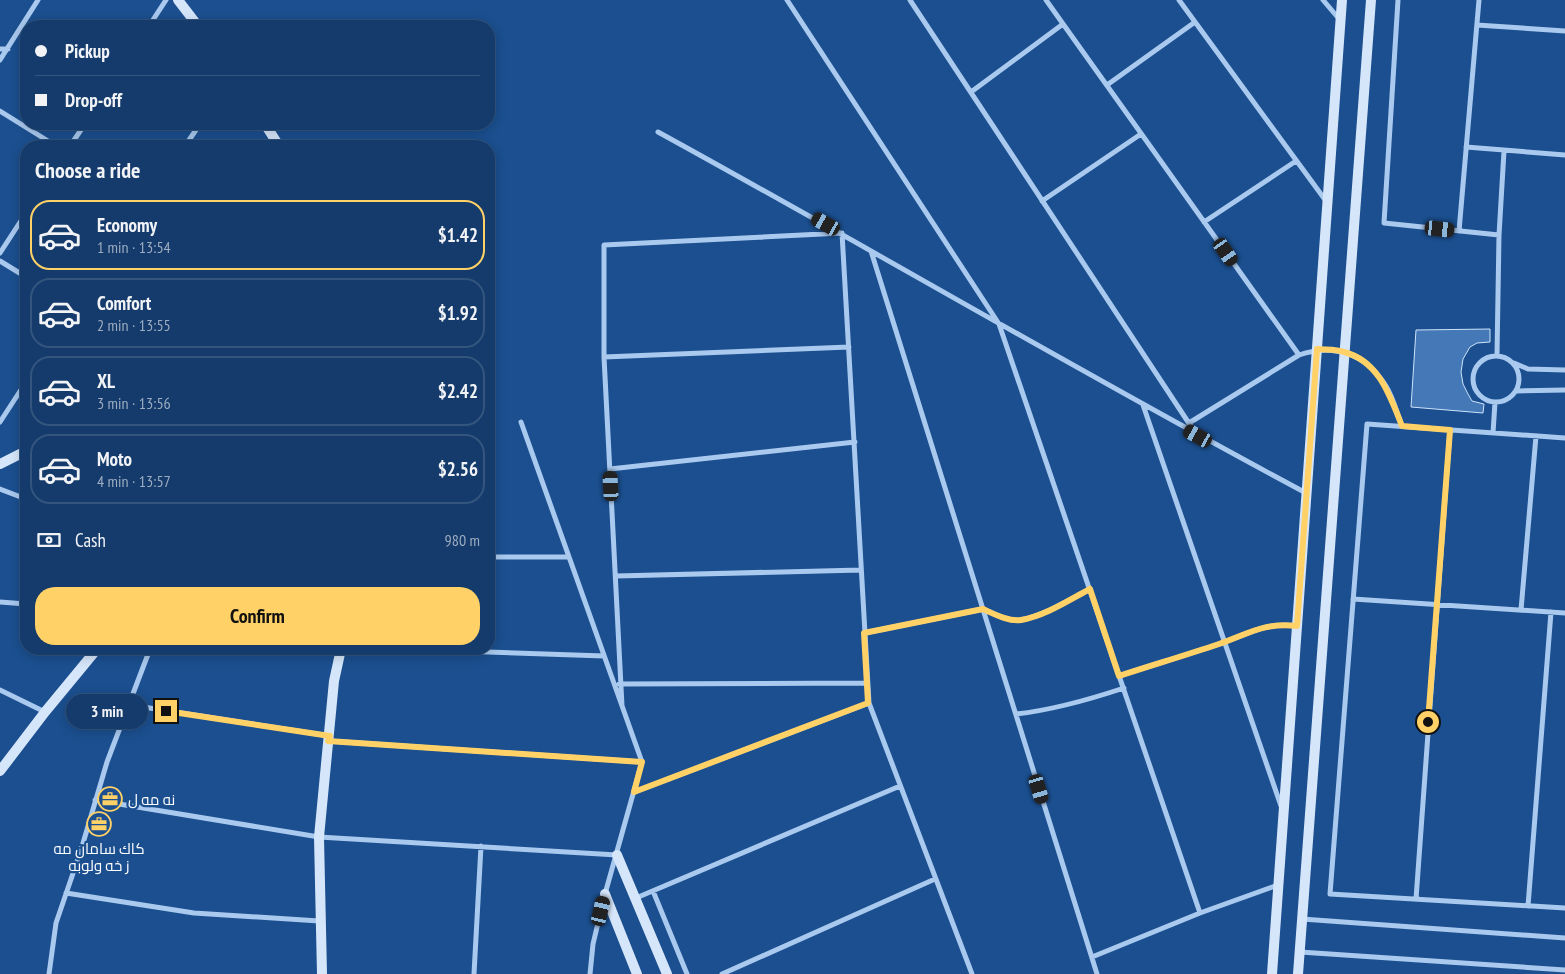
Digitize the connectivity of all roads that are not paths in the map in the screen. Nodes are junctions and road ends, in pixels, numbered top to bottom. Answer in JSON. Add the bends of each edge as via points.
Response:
{"nodes":[{"id":1,"x":38,"y":0,"type":"edge"},
{"id":2,"x":166,"y":0,"type":"edge"},
{"id":3,"x":178,"y":0,"type":"edge"},
{"id":4,"x":787,"y":0,"type":"edge"},
{"id":5,"x":910,"y":0,"type":"edge"},
{"id":6,"x":1046,"y":0,"type":"edge"},
{"id":7,"x":1179,"y":0,"type":"edge"},
{"id":8,"x":1323,"y":0,"type":"edge"},
{"id":9,"x":1342,"y":0,"type":"edge"},
{"id":10,"x":1371,"y":0,"type":"edge"},
{"id":11,"x":1398,"y":0,"type":"edge"},
{"id":12,"x":1479,"y":0,"type":"edge"},
{"id":13,"x":26,"y":20,"type":"edge"},
{"id":14,"x":153,"y":20,"type":"edge"},
{"id":15,"x":193,"y":20,"type":"edge"},
{"id":16,"x":1340,"y":21,"type":"junction"},
{"id":17,"x":1195,"y":22,"type":"junction"},
{"id":18,"x":1064,"y":24,"type":"junction"},
{"id":19,"x":1477,"y":25,"type":"junction"},
{"id":20,"x":20,"y":29,"type":"edge"},
{"id":21,"x":1565,"y":31,"type":"edge"},
{"id":22,"x":8,"y":48,"type":"junction"},
{"id":23,"x":0,"y":49,"type":"edge"},
{"id":24,"x":0,"y":60,"type":"edge"},
{"id":25,"x":1106,"y":85,"type":"junction"},
{"id":26,"x":971,"y":92,"type":"junction"},
{"id":27,"x":0,"y":111,"type":"edge"},
{"id":28,"x":20,"y":124,"type":"edge"},
{"id":29,"x":30,"y":130,"type":"edge"},
{"id":30,"x":658,"y":132,"type":"dead end"},
{"id":31,"x":1141,"y":134,"type":"junction"},
{"id":32,"x":46,"y":140,"type":"edge"},
{"id":33,"x":1466,"y":146,"type":"junction"},
{"id":34,"x":1504,"y":151,"type":"junction"},
{"id":35,"x":1565,"y":155,"type":"edge"},
{"id":36,"x":1296,"y":161,"type":"junction"},
{"id":37,"x":1042,"y":201,"type":"junction"},
{"id":38,"x":1327,"y":202,"type":"junction"},
{"id":39,"x":20,"y":222,"type":"edge"},
{"id":40,"x":1204,"y":222,"type":"junction"},
{"id":41,"x":1459,"y":231,"type":"junction"},
{"id":42,"x":842,"y":233,"type":"junction"},
{"id":43,"x":1499,"y":235,"type":"junction"},
{"id":44,"x":870,"y":252,"type":"junction"},
{"id":45,"x":0,"y":253,"type":"edge"},
{"id":46,"x":0,"y":261,"type":"edge"},
{"id":47,"x":20,"y":273,"type":"edge"},
{"id":48,"x":999,"y":324,"type":"junction"},
{"id":49,"x":849,"y":347,"type":"junction"},
{"id":50,"x":1317,"y":349,"type":"junction"},
{"id":51,"x":1345,"y":352,"type":"junction"},
{"id":52,"x":1299,"y":355,"type":"junction"},
{"id":53,"x":1497,"y":355,"type":"junction"},
{"id":54,"x":604,"y":357,"type":"junction"},
{"id":55,"x":1514,"y":363,"type":"junction"},
{"id":56,"x":1565,"y":370,"type":"edge"},
{"id":57,"x":1565,"y":390,"type":"edge"},
{"id":58,"x":20,"y":391,"type":"edge"},
{"id":59,"x":1516,"y":391,"type":"junction"},
{"id":60,"x":1495,"y":402,"type":"junction"},
{"id":61,"x":1142,"y":405,"type":"junction"},
{"id":62,"x":1,"y":419,"type":"edge"},
{"id":63,"x":520,"y":422,"type":"dead end"},
{"id":64,"x":1189,"y":423,"type":"junction"},
{"id":65,"x":1402,"y":426,"type":"junction"},
{"id":66,"x":1450,"y":430,"type":"junction"},
{"id":67,"x":1493,"y":433,"type":"junction"},
{"id":68,"x":1198,"y":436,"type":"junction"},
{"id":69,"x":1536,"y":436,"type":"junction"},
{"id":70,"x":1565,"y":438,"type":"edge"},
{"id":71,"x":855,"y":442,"type":"junction"},
{"id":72,"x":20,"y":454,"type":"edge"},
{"id":73,"x":0,"y":464,"type":"edge"},
{"id":74,"x":610,"y":468,"type":"junction"},
{"id":75,"x":0,"y":489,"type":"edge"},
{"id":76,"x":1306,"y":494,"type":"junction"},
{"id":77,"x":20,"y":497,"type":"edge"},
{"id":78,"x":495,"y":557,"type":"edge"},
{"id":79,"x":569,"y":557,"type":"junction"},
{"id":80,"x":862,"y":570,"type":"junction"},
{"id":81,"x":616,"y":576,"type":"junction"},
{"id":82,"x":1090,"y":589,"type":"junction"},
{"id":83,"x":1353,"y":599,"type":"junction"},
{"id":84,"x":0,"y":602,"type":"edge"},
{"id":85,"x":20,"y":604,"type":"edge"},
{"id":86,"x":1436,"y":604,"type":"junction"},
{"id":87,"x":983,"y":609,"type":"junction"},
{"id":88,"x":1521,"y":610,"type":"junction"},
{"id":89,"x":1551,"y":612,"type":"junction"},
{"id":90,"x":1565,"y":613,"type":"edge"},
{"id":91,"x":1297,"y":626,"type":"junction"},
{"id":92,"x":864,"y":633,"type":"junction"},
{"id":93,"x":1225,"y":642,"type":"junction"},
{"id":94,"x":495,"y":652,"type":"edge"},
{"id":95,"x":92,"y":655,"type":"edge"},
{"id":96,"x":148,"y":655,"type":"edge"},
{"id":97,"x":340,"y":655,"type":"edge"},
{"id":98,"x":604,"y":656,"type":"junction"},
{"id":99,"x":1119,"y":676,"type":"junction"},
{"id":100,"x":866,"y":683,"type":"junction"},
{"id":101,"x":614,"y":684,"type":"junction"},
{"id":102,"x":621,"y":684,"type":"junction"},
{"id":103,"x":1124,"y":688,"type":"junction"},
{"id":104,"x":0,"y":690,"type":"edge"},
{"id":105,"x":868,"y":703,"type":"junction"},
{"id":106,"x":130,"y":705,"type":"junction"},
{"id":107,"x":622,"y":706,"type":"junction"},
{"id":108,"x":45,"y":712,"type":"junction"},
{"id":109,"x":1016,"y":714,"type":"junction"},
{"id":110,"x":329,"y":738,"type":"junction"},
{"id":111,"x":642,"y":762,"type":"junction"},
{"id":112,"x":0,"y":771,"type":"edge"},
{"id":113,"x":900,"y":786,"type":"junction"},
{"id":114,"x":634,"y":792,"type":"junction"},
{"id":115,"x":95,"y":800,"type":"junction"},
{"id":116,"x":1283,"y":811,"type":"junction"},
{"id":117,"x":319,"y":837,"type":"junction"},
{"id":118,"x":481,"y":846,"type":"junction"},
{"id":119,"x":617,"y":855,"type":"junction"},
{"id":120,"x":935,"y":879,"type":"junction"},
{"id":121,"x":1278,"y":885,"type":"junction"},
{"id":122,"x":653,"y":891,"type":"junction"},
{"id":123,"x":66,"y":893,"type":"junction"},
{"id":124,"x":605,"y":894,"type":"junction"},
{"id":125,"x":636,"y":898,"type":"junction"},
{"id":126,"x":1416,"y":899,"type":"junction"},
{"id":127,"x":1528,"y":906,"type":"junction"},
{"id":128,"x":1565,"y":908,"type":"edge"},
{"id":129,"x":1200,"y":913,"type":"junction"},
{"id":130,"x":1302,"y":919,"type":"junction"},
{"id":131,"x":319,"y":921,"type":"junction"},
{"id":132,"x":1565,"y":938,"type":"edge"},
{"id":133,"x":1299,"y":952,"type":"junction"},
{"id":134,"x":1092,"y":957,"type":"junction"},
{"id":135,"x":1565,"y":970,"type":"edge"},
{"id":136,"x":49,"y":974,"type":"edge"},
{"id":137,"x":322,"y":974,"type":"edge"},
{"id":138,"x":474,"y":974,"type":"edge"},
{"id":139,"x":590,"y":974,"type":"edge"},
{"id":140,"x":637,"y":974,"type":"edge"},
{"id":141,"x":667,"y":974,"type":"edge"},
{"id":142,"x":687,"y":974,"type":"edge"},
{"id":143,"x":722,"y":974,"type":"edge"},
{"id":144,"x":972,"y":974,"type":"edge"},
{"id":145,"x":1097,"y":974,"type":"edge"},
{"id":146,"x":1272,"y":974,"type":"edge"},
{"id":147,"x":1298,"y":974,"type":"edge"}],
"edges":[{"from":1,"to":13,"type":"street"},
{"from":2,"to":14,"type":"street"},
{"from":3,"to":15,"type":"street"},
{"from":4,"to":48,"type":"street"},
{"from":5,"to":26,"type":"street"},
{"from":6,"to":18,"type":"street"},
{"from":7,"to":17,"type":"street"},
{"from":8,"to":16,"type":"street"},
{"from":9,"to":16,"type":"street"},
{"from":10,"to":51,"type":"street"},
{"from":11,"to":41,"type":"street","via":[[1384,223]]},
{"from":12,"to":19,"type":"street"},
{"from":16,"to":38,"type":"street"},
{"from":17,"to":25,"type":"street"},
{"from":17,"to":36,"type":"street"},
{"from":18,"to":25,"type":"street"},
{"from":18,"to":26,"type":"street"},
{"from":19,"to":21,"type":"street"},
{"from":19,"to":33,"type":"street"},
{"from":20,"to":22,"type":"street"},
{"from":22,"to":23,"type":"street"},
{"from":22,"to":24,"type":"street"},
{"from":25,"to":31,"type":"street"},
{"from":26,"to":37,"type":"street"},
{"from":27,"to":28,"type":"street"},
{"from":29,"to":32,"type":"street"},
{"from":30,"to":42,"type":"street"},
{"from":31,"to":37,"type":"street"},
{"from":31,"to":40,"type":"street"},
{"from":33,"to":34,"type":"street"},
{"from":33,"to":41,"type":"street"},
{"from":34,"to":35,"type":"street"},
{"from":34,"to":43,"type":"street"},
{"from":36,"to":38,"type":"street"},
{"from":36,"to":40,"type":"street"},
{"from":37,"to":64,"type":"street"},
{"from":38,"to":50,"type":"street"},
{"from":39,"to":45,"type":"street"},
{"from":40,"to":52,"type":"street"},
{"from":41,"to":43,"type":"street"},
{"from":42,"to":44,"type":"street"},
{"from":42,"to":49,"type":"street"},
{"from":42,"to":54,"type":"street","via":[[604,245]]},
{"from":43,"to":53,"type":"street"},
{"from":44,"to":48,"type":"street"},
{"from":44,"to":87,"type":"street"},
{"from":46,"to":47,"type":"street"},
{"from":48,"to":61,"type":"street"},
{"from":48,"to":82,"type":"street"},
{"from":49,"to":54,"type":"street"},
{"from":49,"to":71,"type":"street"},
{"from":50,"to":51,"type":"street"},
{"from":50,"to":52,"type":"street"},
{"from":50,"to":76,"type":"street"},
{"from":51,"to":65,"type":"street","via":[[1369,365],[1387,387]]},
{"from":51,"to":130,"type":"street"},
{"from":52,"to":64,"type":"street"},
{"from":53,"to":55,"type":"street"},
{"from":53,"to":60,"type":"street","via":[[1480,361],[1472,378],[1478,394]]},
{"from":54,"to":74,"type":"street"},
{"from":55,"to":56,"type":"street","via":[[1528,370]]},
{"from":55,"to":59,"type":"street","via":[[1520,380]]},
{"from":57,"to":59,"type":"street"},
{"from":58,"to":62,"type":"street"},
{"from":59,"to":60,"type":"street","via":[[1504,401]]},
{"from":60,"to":67,"type":"street"},
{"from":61,"to":68,"type":"street"},
{"from":61,"to":93,"type":"street"},
{"from":63,"to":79,"type":"street"},
{"from":64,"to":68,"type":"street"},
{"from":65,"to":66,"type":"street"},
{"from":65,"to":83,"type":"street","via":[[1367,424]]},
{"from":66,"to":67,"type":"street"},
{"from":66,"to":86,"type":"street"},
{"from":67,"to":69,"type":"street"},
{"from":68,"to":76,"type":"street"},
{"from":69,"to":70,"type":"street"},
{"from":69,"to":88,"type":"street"},
{"from":71,"to":74,"type":"street"},
{"from":71,"to":80,"type":"street"},
{"from":72,"to":73,"type":"street"},
{"from":74,"to":81,"type":"street"},
{"from":75,"to":77,"type":"street"},
{"from":76,"to":91,"type":"street"},
{"from":78,"to":79,"type":"street"},
{"from":79,"to":98,"type":"street"},
{"from":80,"to":81,"type":"street"},
{"from":80,"to":92,"type":"street"},
{"from":81,"to":102,"type":"street"},
{"from":82,"to":87,"type":"street","via":[[1065,603],[1020,620],[1000,617]]},
{"from":82,"to":99,"type":"street"},
{"from":83,"to":86,"type":"street"},
{"from":83,"to":126,"type":"street","via":[[1330,894]]},
{"from":84,"to":85,"type":"street"},
{"from":86,"to":88,"type":"street"},
{"from":86,"to":126,"type":"street"},
{"from":87,"to":92,"type":"street"},
{"from":87,"to":109,"type":"street"},
{"from":88,"to":89,"type":"street"},
{"from":89,"to":90,"type":"street"},
{"from":89,"to":127,"type":"street"},
{"from":91,"to":93,"type":"street","via":[[1278,624],[1258,628]]},
{"from":91,"to":116,"type":"street"},
{"from":92,"to":100,"type":"street"},
{"from":93,"to":99,"type":"street"},
{"from":93,"to":116,"type":"street"},
{"from":94,"to":98,"type":"street"},
{"from":95,"to":108,"type":"street"},
{"from":96,"to":106,"type":"street"},
{"from":97,"to":110,"type":"street"},
{"from":98,"to":101,"type":"street"},
{"from":99,"to":103,"type":"street"},
{"from":100,"to":102,"type":"street"},
{"from":100,"to":105,"type":"street"},
{"from":101,"to":102,"type":"street"},
{"from":101,"to":107,"type":"street"},
{"from":102,"to":107,"type":"street"},
{"from":103,"to":109,"type":"street","via":[[1087,701]]},
{"from":103,"to":129,"type":"street"},
{"from":104,"to":108,"type":"street"},
{"from":105,"to":113,"type":"street"},
{"from":105,"to":114,"type":"street"},
{"from":106,"to":110,"type":"street"},
{"from":106,"to":115,"type":"street"},
{"from":107,"to":111,"type":"street"},
{"from":108,"to":112,"type":"street"},
{"from":109,"to":134,"type":"street"},
{"from":110,"to":111,"type":"street"},
{"from":110,"to":117,"type":"street"},
{"from":111,"to":114,"type":"street"},
{"from":113,"to":120,"type":"street"},
{"from":113,"to":122,"type":"street"},
{"from":114,"to":119,"type":"street"},
{"from":115,"to":117,"type":"street"},
{"from":115,"to":123,"type":"street"},
{"from":116,"to":121,"type":"street"},
{"from":117,"to":118,"type":"street"},
{"from":117,"to":131,"type":"street"},
{"from":118,"to":119,"type":"street"},
{"from":118,"to":138,"type":"street"},
{"from":119,"to":124,"type":"street"},
{"from":119,"to":125,"type":"street"},
{"from":120,"to":143,"type":"street"},
{"from":120,"to":144,"type":"street"},
{"from":121,"to":129,"type":"street"},
{"from":121,"to":146,"type":"street"},
{"from":122,"to":125,"type":"street"},
{"from":122,"to":142,"type":"street"},
{"from":123,"to":131,"type":"street","via":[[194,913]]},
{"from":123,"to":136,"type":"street","via":[[56,923]]},
{"from":124,"to":139,"type":"street","via":[[593,944]]},
{"from":124,"to":140,"type":"street"},
{"from":125,"to":141,"type":"street"},
{"from":126,"to":127,"type":"street"},
{"from":127,"to":128,"type":"street"},
{"from":129,"to":134,"type":"street"},
{"from":130,"to":132,"type":"street"},
{"from":130,"to":133,"type":"street"},
{"from":131,"to":137,"type":"street"},
{"from":133,"to":135,"type":"street"},
{"from":133,"to":147,"type":"street"},
{"from":134,"to":145,"type":"street"}]}
